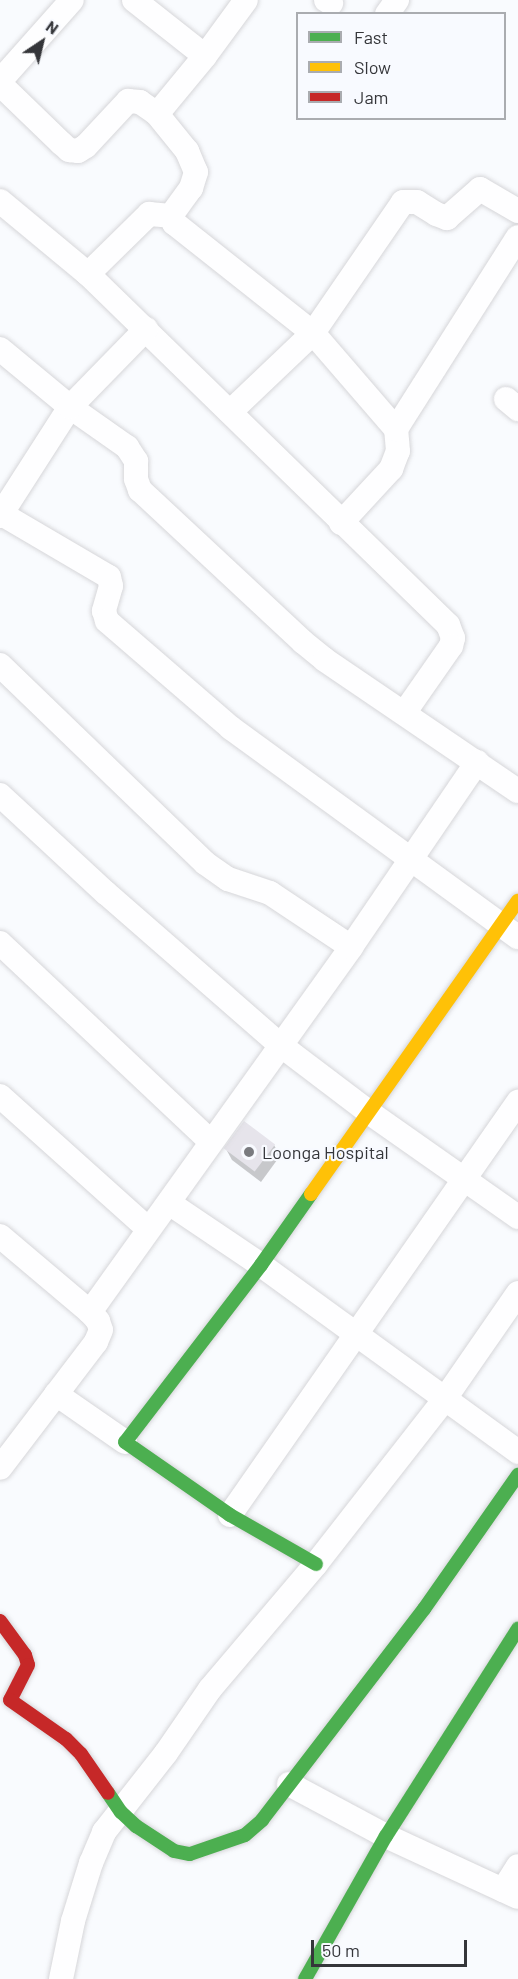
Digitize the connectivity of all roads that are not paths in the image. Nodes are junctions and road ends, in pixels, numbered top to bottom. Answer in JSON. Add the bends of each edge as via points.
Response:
{"nodes":[{"id":1,"x":72,"y":0,"type":"edge"},
{"id":2,"x":134,"y":0,"type":"edge"},
{"id":3,"x":246,"y":0,"type":"edge"},
{"id":4,"x":205,"y":56,"type":"junction"},
{"id":5,"x":0,"y":82,"type":"edge"},
{"id":6,"x":157,"y":114,"type":"junction"},
{"id":7,"x":0,"y":201,"type":"edge"},
{"id":8,"x":518,"y":211,"type":"edge"},
{"id":9,"x":171,"y":216,"type":"junction"},
{"id":10,"x":518,"y":237,"type":"edge"},
{"id":11,"x":88,"y":274,"type":"junction"},
{"id":12,"x":146,"y":329,"type":"junction"},
{"id":13,"x":313,"y":333,"type":"junction"},
{"id":14,"x":0,"y":349,"type":"edge"},
{"id":15,"x":70,"y":407,"type":"junction"},
{"id":16,"x":230,"y":412,"type":"junction"},
{"id":17,"x":396,"y":429,"type":"junction"},
{"id":18,"x":0,"y":514,"type":"edge"},
{"id":19,"x":341,"y":523,"type":"junction"},
{"id":20,"x":0,"y":665,"type":"edge"},
{"id":21,"x":405,"y":712,"type":"junction"},
{"id":22,"x":477,"y":762,"type":"junction"},
{"id":23,"x":518,"y":791,"type":"edge"},
{"id":24,"x":0,"y":795,"type":"edge"},
{"id":25,"x":410,"y":860,"type":"junction"},
{"id":26,"x":518,"y":901,"type":"edge"},
{"id":27,"x":510,"y":931,"type":"edge"},
{"id":28,"x":0,"y":943,"type":"edge"},
{"id":29,"x":351,"y":947,"type":"junction"},
{"id":30,"x":279,"y":1044,"type":"junction"},
{"id":31,"x":0,"y":1096,"type":"edge"},
{"id":32,"x":518,"y":1102,"type":"edge"},
{"id":33,"x":370,"y":1113,"type":"junction"},
{"id":34,"x":210,"y":1141,"type":"junction"},
{"id":35,"x":462,"y":1178,"type":"junction"},
{"id":36,"x":169,"y":1203,"type":"junction"},
{"id":37,"x":518,"y":1217,"type":"edge"},
{"id":38,"x":148,"y":1229,"type":"junction"},
{"id":39,"x":0,"y":1236,"type":"edge"},
{"id":40,"x":261,"y":1265,"type":"junction"},
{"id":41,"x":518,"y":1293,"type":"edge"},
{"id":42,"x":90,"y":1312,"type":"junction"},
{"id":43,"x":354,"y":1334,"type":"junction"},
{"id":44,"x":56,"y":1394,"type":"junction"},
{"id":45,"x":444,"y":1400,"type":"junction"},
{"id":46,"x":125,"y":1442,"type":"junction"},
{"id":47,"x":518,"y":1452,"type":"edge"},
{"id":48,"x":0,"y":1468,"type":"edge"},
{"id":49,"x":518,"y":1475,"type":"edge"},
{"id":50,"x":230,"y":1515,"type":"junction"},
{"id":51,"x":316,"y":1564,"type":"junction"},
{"id":52,"x":0,"y":1622,"type":"edge"},
{"id":53,"x":517,"y":1634,"type":"edge"},
{"id":54,"x":5,"y":1700,"type":"edge"},
{"id":55,"x":289,"y":1784,"type":"junction"},
{"id":56,"x":121,"y":1812,"type":"junction"},
{"id":57,"x":386,"y":1836,"type":"junction"},
{"id":58,"x":518,"y":1866,"type":"edge"},
{"id":59,"x":511,"y":1893,"type":"edge"},
{"id":60,"x":61,"y":1979,"type":"edge"},
{"id":61,"x":305,"y":1979,"type":"edge"}],
"edges":[{"from":1,"to":5,"type":"street"},
{"from":2,"to":4,"type":"street"},
{"from":3,"to":4,"type":"street"},
{"from":4,"to":6,"type":"street"},
{"from":5,"to":6,"type":"street","via":[[69,150],[78,151],[86,146],[128,101],[140,102]]},
{"from":6,"to":9,"type":"street","via":[[187,151],[196,172],[191,188]]},
{"from":7,"to":11,"type":"street"},
{"from":8,"to":13,"type":"street","via":[[480,189],[447,218],[417,202],[403,202]]},
{"from":9,"to":11,"type":"street","via":[[149,214]]},
{"from":9,"to":13,"type":"street","via":[[174,223]]},
{"from":10,"to":17,"type":"street"},
{"from":11,"to":12,"type":"street"},
{"from":12,"to":15,"type":"street"},
{"from":12,"to":16,"type":"street"},
{"from":13,"to":16,"type":"street"},
{"from":13,"to":17,"type":"street"},
{"from":14,"to":15,"type":"street"},
{"from":15,"to":18,"type":"street"},
{"from":15,"to":21,"type":"street","via":[[127,447],[136,461],[140,490],[303,642]]},
{"from":16,"to":19,"type":"street"},
{"from":17,"to":19,"type":"street","via":[[398,451],[390,469]]},
{"from":18,"to":25,"type":"street","via":[[109,577],[111,586],[104,611],[107,621],[231,728]]},
{"from":19,"to":21,"type":"street","via":[[452,630],[451,645]]},
{"from":20,"to":29,"type":"street","via":[[205,863],[228,879],[270,893]]},
{"from":21,"to":22,"type":"street"},
{"from":22,"to":23,"type":"street"},
{"from":22,"to":25,"type":"street"},
{"from":24,"to":30,"type":"street"},
{"from":25,"to":27,"type":"street"},
{"from":25,"to":29,"type":"street"},
{"from":26,"to":27,"type":"street"},
{"from":27,"to":33,"type":"street"},
{"from":28,"to":34,"type":"street"},
{"from":29,"to":30,"type":"street"},
{"from":30,"to":33,"type":"street"},
{"from":30,"to":34,"type":"street"},
{"from":31,"to":38,"type":"street"},
{"from":32,"to":35,"type":"street"},
{"from":33,"to":35,"type":"street"},
{"from":33,"to":40,"type":"street"},
{"from":34,"to":36,"type":"street"},
{"from":35,"to":37,"type":"street"},
{"from":35,"to":43,"type":"street"},
{"from":36,"to":38,"type":"street"},
{"from":36,"to":40,"type":"street"},
{"from":38,"to":42,"type":"street"},
{"from":39,"to":42,"type":"street"},
{"from":40,"to":43,"type":"street"},
{"from":40,"to":46,"type":"street"},
{"from":41,"to":45,"type":"street"},
{"from":42,"to":44,"type":"street","via":[[101,1330]]},
{"from":43,"to":45,"type":"street"},
{"from":43,"to":50,"type":"street"},
{"from":44,"to":46,"type":"street"},
{"from":44,"to":48,"type":"street"},
{"from":45,"to":47,"type":"street"},
{"from":45,"to":51,"type":"street"},
{"from":46,"to":50,"type":"street"},
{"from":49,"to":55,"type":"street","via":[[424,1609]]},
{"from":50,"to":51,"type":"street"},
{"from":51,"to":56,"type":"street","via":[[210,1689]]},
{"from":52,"to":54,"type":"street","via":[[28,1665]]},
{"from":53,"to":57,"type":"street"},
{"from":54,"to":56,"type":"street","via":[[81,1754]]},
{"from":55,"to":56,"type":"street","via":[[262,1820],[245,1835],[190,1854],[182,1854],[156,1840]]},
{"from":55,"to":57,"type":"street"},
{"from":56,"to":60,"type":"street","via":[[104,1832],[91,1863]]},
{"from":57,"to":59,"type":"street"},
{"from":57,"to":61,"type":"street"},
{"from":58,"to":59,"type":"street"}]}
